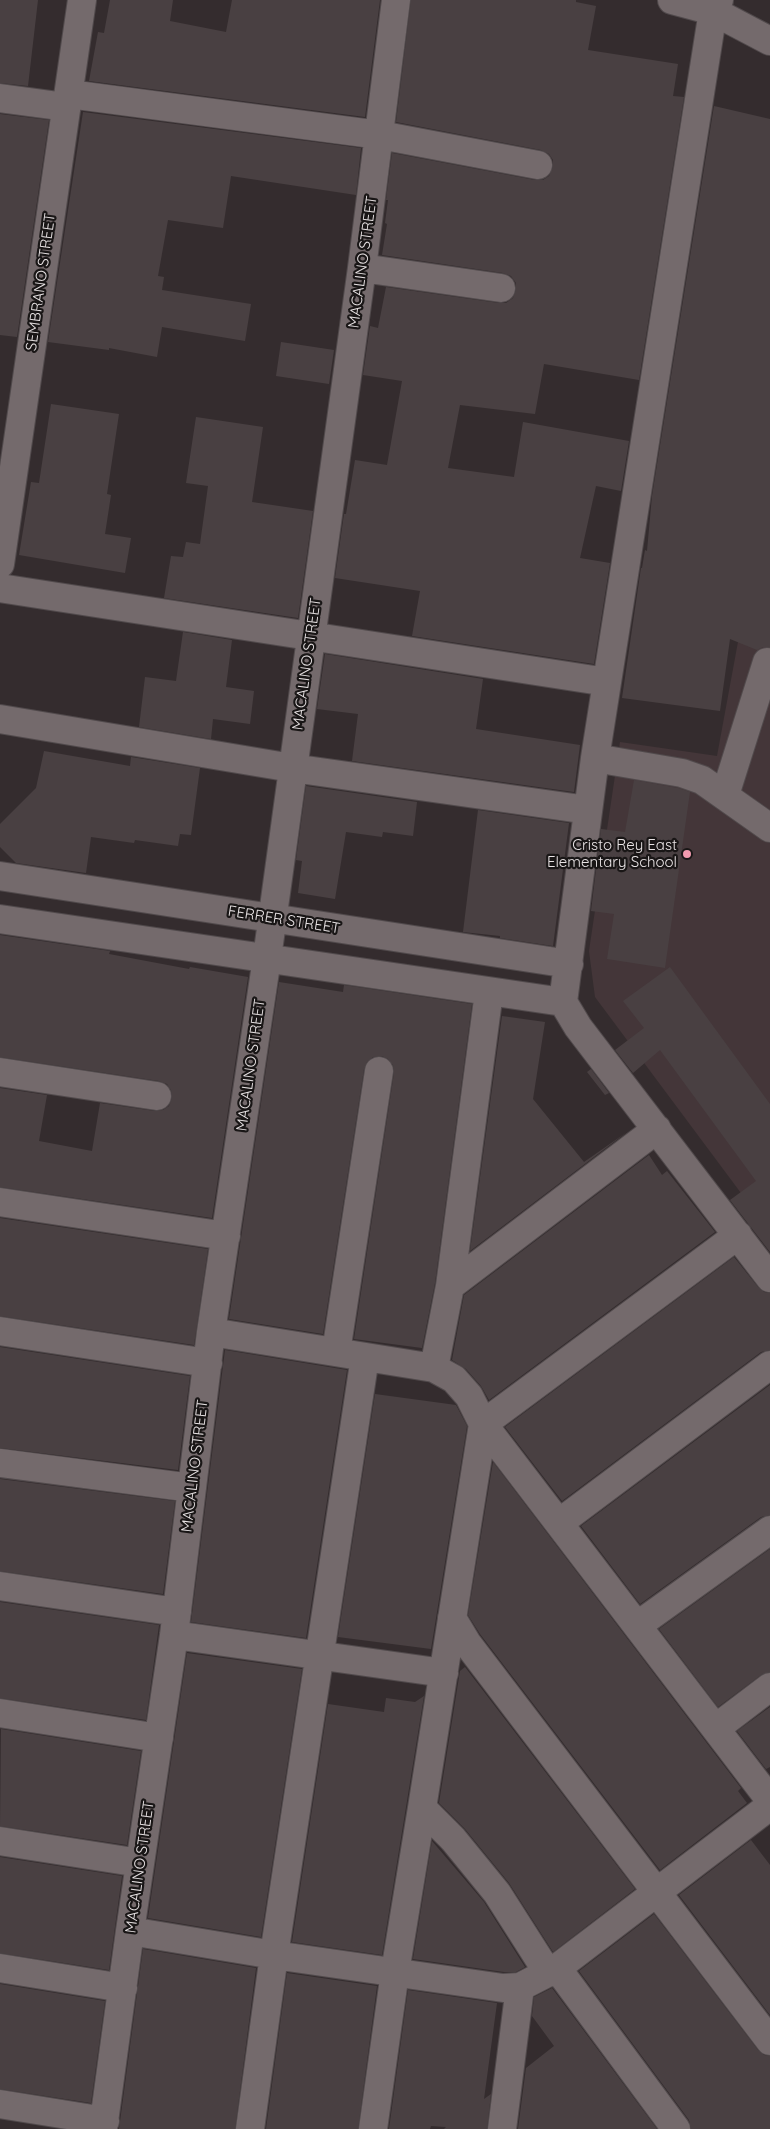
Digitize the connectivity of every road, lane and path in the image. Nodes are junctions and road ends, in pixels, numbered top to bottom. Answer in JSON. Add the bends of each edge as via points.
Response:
{"nodes":[{"id":1,"x":82,"y":0,"type":"edge"},
{"id":2,"x":396,"y":0,"type":"edge"},
{"id":3,"x":672,"y":0,"type":"edge"},
{"id":4,"x":716,"y":6,"type":"edge"},
{"id":5,"x":770,"y":41,"type":"edge"},
{"id":6,"x":0,"y":98,"type":"edge"},
{"id":7,"x":68,"y":100,"type":"junction"},
{"id":8,"x":380,"y":135,"type":"junction"},
{"id":9,"x":538,"y":166,"type":"dead end"},
{"id":10,"x":362,"y":268,"type":"junction"},
{"id":11,"x":501,"y":288,"type":"dead end"},
{"id":12,"x":0,"y":564,"type":"edge"},
{"id":13,"x":0,"y":588,"type":"edge"},
{"id":14,"x":311,"y":636,"type":"junction"},
{"id":15,"x":767,"y":662,"type":"dead end"},
{"id":16,"x":607,"y":682,"type":"junction"},
{"id":17,"x":0,"y":719,"type":"edge"},
{"id":18,"x":595,"y":758,"type":"junction"},
{"id":19,"x":292,"y":768,"type":"junction"},
{"id":20,"x":725,"y":795,"type":"junction"},
{"id":21,"x":588,"y":810,"type":"junction"},
{"id":22,"x":770,"y":828,"type":"edge"},
{"id":23,"x":0,"y":876,"type":"edge"},
{"id":24,"x":272,"y":918,"type":"junction"},
{"id":25,"x":0,"y":919,"type":"edge"},
{"id":26,"x":267,"y":958,"type":"junction"},
{"id":27,"x":569,"y":964,"type":"junction"},
{"id":28,"x":489,"y":992,"type":"junction"},
{"id":29,"x":563,"y":1002,"type":"junction"},
{"id":30,"x":378,"y":1071,"type":"dead end"},
{"id":31,"x":0,"y":1072,"type":"edge"},
{"id":32,"x":157,"y":1096,"type":"dead end"},
{"id":33,"x":657,"y":1129,"type":"junction"},
{"id":34,"x":0,"y":1202,"type":"edge"},
{"id":35,"x":738,"y":1235,"type":"junction"},
{"id":36,"x":226,"y":1236,"type":"junction"},
{"id":37,"x":770,"y":1278,"type":"edge"},
{"id":38,"x":450,"y":1286,"type":"junction"},
{"id":39,"x":0,"y":1331,"type":"edge"},
{"id":40,"x":212,"y":1332,"type":"junction"},
{"id":41,"x":336,"y":1352,"type":"junction"},
{"id":42,"x":365,"y":1356,"type":"junction"},
{"id":43,"x":208,"y":1363,"type":"junction"},
{"id":44,"x":770,"y":1365,"type":"edge"},
{"id":45,"x":434,"y":1368,"type":"junction"},
{"id":46,"x":483,"y":1424,"type":"junction"},
{"id":47,"x":0,"y":1463,"type":"edge"},
{"id":48,"x":192,"y":1488,"type":"junction"},
{"id":49,"x":559,"y":1523,"type":"junction"},
{"id":50,"x":770,"y":1530,"type":"edge"},
{"id":51,"x":0,"y":1586,"type":"edge"},
{"id":52,"x":452,"y":1618,"type":"junction"},
{"id":53,"x":175,"y":1624,"type":"junction"},
{"id":54,"x":638,"y":1625,"type":"junction"},
{"id":55,"x":321,"y":1657,"type":"junction"},
{"id":56,"x":444,"y":1673,"type":"junction"},
{"id":57,"x":770,"y":1687,"type":"edge"},
{"id":58,"x":0,"y":1713,"type":"edge"},
{"id":59,"x":716,"y":1728,"type":"junction"},
{"id":60,"x":159,"y":1738,"type":"junction"},
{"id":61,"x":770,"y":1800,"type":"edge"},
{"id":62,"x":770,"y":1806,"type":"edge"},
{"id":63,"x":422,"y":1808,"type":"junction"},
{"id":64,"x":0,"y":1842,"type":"edge"},
{"id":65,"x":140,"y":1863,"type":"junction"},
{"id":66,"x":658,"y":1893,"type":"junction"},
{"id":67,"x":130,"y":1932,"type":"junction"},
{"id":68,"x":274,"y":1955,"type":"junction"},
{"id":69,"x":0,"y":1968,"type":"edge"},
{"id":70,"x":552,"y":1971,"type":"junction"},
{"id":71,"x":395,"y":1972,"type":"junction"},
{"id":72,"x":520,"y":1987,"type":"junction"},
{"id":73,"x":123,"y":1988,"type":"junction"},
{"id":74,"x":770,"y":2041,"type":"edge"},
{"id":75,"x":0,"y":2104,"type":"edge"},
{"id":76,"x":104,"y":2125,"type":"edge"},
{"id":77,"x":505,"y":2127,"type":"edge"},
{"id":78,"x":250,"y":2129,"type":"edge"},
{"id":79,"x":373,"y":2129,"type":"edge"},
{"id":80,"x":676,"y":2129,"type":"edge"}],
"edges":[{"from":1,"to":7,"type":"street","name":"SEMBRANO STREET"},
{"from":2,"to":8,"type":"street","name":"MACALINO STREET"},
{"from":3,"to":4,"type":"street"},
{"from":4,"to":5,"type":"street"},
{"from":4,"to":16,"type":"street"},
{"from":6,"to":7,"type":"street"},
{"from":7,"to":8,"type":"street"},
{"from":7,"to":12,"type":"street","name":"SEMBRANO STREET"},
{"from":8,"to":9,"type":"street"},
{"from":8,"to":10,"type":"street","name":"MACALINO STREET"},
{"from":10,"to":11,"type":"street"},
{"from":10,"to":14,"type":"street","name":"MACALINO STREET"},
{"from":13,"to":14,"type":"street"},
{"from":14,"to":16,"type":"street"},
{"from":14,"to":19,"type":"street","name":"MACALINO STREET"},
{"from":15,"to":20,"type":"street"},
{"from":16,"to":18,"type":"street"},
{"from":17,"to":19,"type":"street"},
{"from":18,"to":20,"type":"street","via":[[682,773],[702,780]]},
{"from":18,"to":21,"type":"street"},
{"from":19,"to":21,"type":"street"},
{"from":19,"to":24,"type":"street","name":"MACALINO STREET"},
{"from":20,"to":22,"type":"street"},
{"from":21,"to":27,"type":"street"},
{"from":23,"to":24,"type":"street","name":"FERRER STREET"},
{"from":24,"to":26,"type":"street","name":"MACALINO STREET"},
{"from":24,"to":27,"type":"street","name":"FERRER STREET"},
{"from":25,"to":26,"type":"street"},
{"from":26,"to":28,"type":"street"},
{"from":26,"to":36,"type":"street","name":"MACALINO STREET"},
{"from":27,"to":29,"type":"street"},
{"from":28,"to":29,"type":"street"},
{"from":28,"to":38,"type":"street"},
{"from":29,"to":33,"type":"street","via":[[578,1027]]},
{"from":30,"to":41,"type":"street"},
{"from":31,"to":32,"type":"street"},
{"from":33,"to":35,"type":"street"},
{"from":33,"to":38,"type":"street"},
{"from":34,"to":36,"type":"street"},
{"from":35,"to":37,"type":"street"},
{"from":35,"to":46,"type":"street"},
{"from":36,"to":40,"type":"street","name":"MACALINO STREET"},
{"from":38,"to":45,"type":"street"},
{"from":39,"to":43,"type":"street"},
{"from":40,"to":41,"type":"street"},
{"from":40,"to":43,"type":"street","name":"MACALINO STREET"},
{"from":41,"to":42,"type":"street"},
{"from":42,"to":45,"type":"street"},
{"from":42,"to":55,"type":"street"},
{"from":43,"to":48,"type":"street","name":"MACALINO STREET"},
{"from":44,"to":49,"type":"street"},
{"from":45,"to":46,"type":"street","via":[[454,1379],[464,1390]]},
{"from":46,"to":49,"type":"street"},
{"from":46,"to":52,"type":"street"},
{"from":47,"to":48,"type":"street"},
{"from":48,"to":53,"type":"street","name":"MACALINO STREET"},
{"from":49,"to":54,"type":"street"},
{"from":50,"to":54,"type":"street"},
{"from":51,"to":53,"type":"street"},
{"from":52,"to":56,"type":"street"},
{"from":52,"to":66,"type":"street","via":[[466,1643]]},
{"from":53,"to":55,"type":"street"},
{"from":53,"to":60,"type":"street","name":"MACALINO STREET"},
{"from":54,"to":59,"type":"street"},
{"from":55,"to":56,"type":"street"},
{"from":55,"to":68,"type":"street"},
{"from":56,"to":63,"type":"street"},
{"from":57,"to":59,"type":"street"},
{"from":58,"to":60,"type":"street"},
{"from":59,"to":61,"type":"street"},
{"from":60,"to":65,"type":"street","name":"MACALINO STREET"},
{"from":62,"to":66,"type":"street"},
{"from":63,"to":70,"type":"street","via":[[453,1839],[497,1893]]},
{"from":63,"to":71,"type":"street"},
{"from":64,"to":65,"type":"street"},
{"from":65,"to":67,"type":"street","name":"MACALINO STREET"},
{"from":66,"to":70,"type":"street"},
{"from":66,"to":74,"type":"street"},
{"from":67,"to":68,"type":"street"},
{"from":67,"to":73,"type":"street","name":"MACALINO STREET"},
{"from":68,"to":71,"type":"street"},
{"from":68,"to":78,"type":"street"},
{"from":69,"to":73,"type":"street"},
{"from":70,"to":72,"type":"street"},
{"from":70,"to":80,"type":"street"},
{"from":71,"to":72,"type":"street","via":[[503,1988]]},
{"from":71,"to":79,"type":"street"},
{"from":72,"to":77,"type":"street"},
{"from":73,"to":76,"type":"street","name":"MACALINO STREET"},
{"from":75,"to":76,"type":"street"}]}
